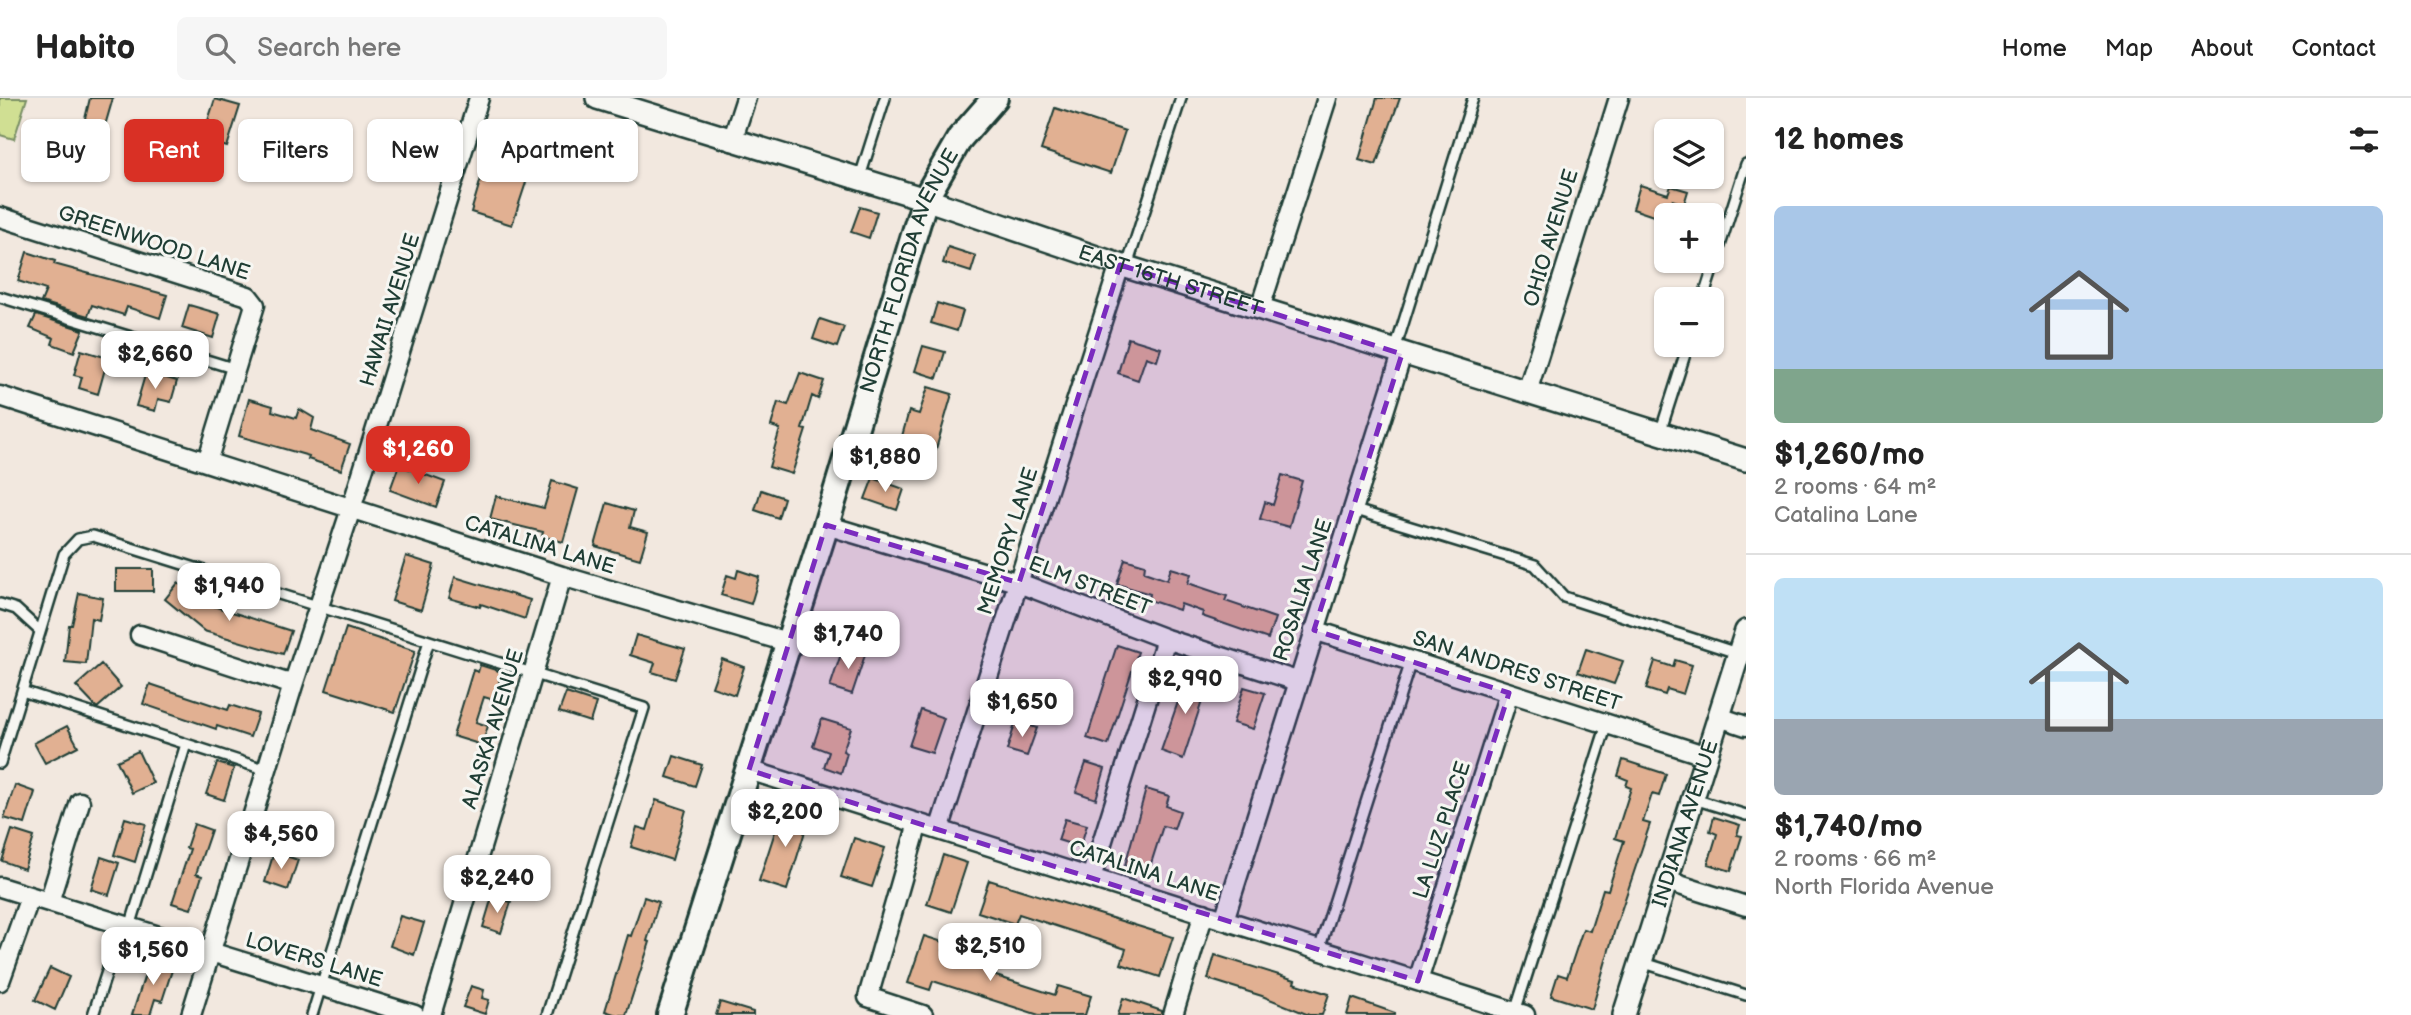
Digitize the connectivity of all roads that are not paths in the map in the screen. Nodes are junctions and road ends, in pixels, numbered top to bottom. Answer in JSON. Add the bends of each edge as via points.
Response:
{"nodes":[{"id":1,"x":479,"y":98,"type":"edge"},
{"id":2,"x":746,"y":98,"type":"edge"},
{"id":3,"x":885,"y":98,"type":"edge"},
{"id":4,"x":995,"y":98,"type":"edge"},
{"id":5,"x":1181,"y":98,"type":"edge"},
{"id":6,"x":1327,"y":98,"type":"edge"},
{"id":7,"x":1473,"y":98,"type":"edge"},
{"id":8,"x":1619,"y":98,"type":"edge"},
{"id":9,"x":602,"y":99,"type":"edge"},
{"id":10,"x":732,"y":141,"type":"junction"},
{"id":11,"x":1746,"y":164,"type":"edge"},
{"id":12,"x":859,"y":180,"type":"junction"},
{"id":13,"x":925,"y":200,"type":"junction"},
{"id":14,"x":0,"y":217,"type":"edge"},
{"id":15,"x":1123,"y":266,"type":"junction"},
{"id":16,"x":1707,"y":287,"type":"edge"},
{"id":17,"x":0,"y":297,"type":"edge"},
{"id":18,"x":1259,"y":308,"type":"junction"},
{"id":19,"x":1398,"y":353,"type":"junction"},
{"id":20,"x":1684,"y":357,"type":"edge"},
{"id":21,"x":236,"y":369,"type":"junction"},
{"id":22,"x":1527,"y":392,"type":"junction"},
{"id":23,"x":0,"y":396,"type":"edge"},
{"id":24,"x":1660,"y":433,"type":"junction"},
{"id":25,"x":1746,"y":460,"type":"edge"},
{"id":26,"x":207,"y":461,"type":"junction"},
{"id":27,"x":351,"y":509,"type":"junction"},
{"id":28,"x":1352,"y":509,"type":"junction"},
{"id":29,"x":826,"y":525,"type":"junction"},
{"id":30,"x":562,"y":576,"type":"junction"},
{"id":31,"x":1019,"y":583,"type":"junction"},
{"id":32,"x":0,"y":604,"type":"edge"},
{"id":33,"x":319,"y":607,"type":"junction"},
{"id":34,"x":1314,"y":630,"type":"junction"},
{"id":35,"x":40,"y":631,"type":"junction"},
{"id":36,"x":1746,"y":631,"type":"edge"},
{"id":37,"x":140,"y":635,"type":"dead end"},
{"id":38,"x":1166,"y":639,"type":"junction"},
{"id":39,"x":429,"y":641,"type":"junction"},
{"id":40,"x":788,"y":642,"type":"junction"},
{"id":41,"x":1739,"y":654,"type":"junction"},
{"id":42,"x":1411,"y":661,"type":"junction"},
{"id":43,"x":533,"y":674,"type":"junction"},
{"id":44,"x":1297,"y":681,"type":"junction"},
{"id":45,"x":293,"y":685,"type":"junction"},
{"id":46,"x":22,"y":691,"type":"junction"},
{"id":47,"x":1509,"y":693,"type":"junction"},
{"id":48,"x":1719,"y":717,"type":"junction"},
{"id":49,"x":1607,"y":724,"type":"junction"},
{"id":50,"x":1746,"y":726,"type":"edge"},
{"id":51,"x":186,"y":744,"type":"junction"},
{"id":52,"x":1707,"y":755,"type":"junction"},
{"id":53,"x":0,"y":763,"type":"edge"},
{"id":54,"x":267,"y":770,"type":"junction"},
{"id":55,"x":748,"y":770,"type":"junction"},
{"id":56,"x":1693,"y":798,"type":"junction"},
{"id":57,"x":80,"y":802,"type":"dead end"},
{"id":58,"x":1746,"y":815,"type":"edge"},
{"id":59,"x":918,"y":823,"type":"junction"},
{"id":60,"x":939,"y":830,"type":"junction"},
{"id":61,"x":1091,"y":878,"type":"junction"},
{"id":62,"x":1667,"y":881,"type":"junction"},
{"id":63,"x":0,"y":887,"type":"edge"},
{"id":64,"x":30,"y":897,"type":"junction"},
{"id":65,"x":49,"y":902,"type":"junction"},
{"id":66,"x":1746,"y":906,"type":"edge"},
{"id":67,"x":1204,"y":913,"type":"junction"},
{"id":68,"x":1224,"y":920,"type":"junction"},
{"id":69,"x":126,"y":926,"type":"junction"},
{"id":70,"x":1320,"y":950,"type":"junction"},
{"id":71,"x":211,"y":952,"type":"junction"},
{"id":72,"x":1642,"y":962,"type":"junction"},
{"id":73,"x":0,"y":981,"type":"edge"},
{"id":74,"x":1418,"y":981,"type":"junction"},
{"id":75,"x":321,"y":986,"type":"junction"},
{"id":76,"x":1746,"y":995,"type":"edge"},
{"id":77,"x":1520,"y":1013,"type":"edge"},
{"id":78,"x":93,"y":1015,"type":"edge"},
{"id":79,"x":191,"y":1015,"type":"edge"},
{"id":80,"x":312,"y":1015,"type":"edge"},
{"id":81,"x":415,"y":1015,"type":"edge"},
{"id":82,"x":431,"y":1015,"type":"edge"},
{"id":83,"x":547,"y":1015,"type":"edge"},
{"id":84,"x":670,"y":1015,"type":"edge"},
{"id":85,"x":923,"y":1015,"type":"edge"},
{"id":86,"x":1173,"y":1015,"type":"edge"},
{"id":87,"x":1624,"y":1015,"type":"edge"}],
"edges":[{"from":1,"to":27,"type":"street","name":"HAWAII AVENUE"},
{"from":2,"to":10,"type":"street"},
{"from":3,"to":12,"type":"lane"},
{"from":4,"to":13,"type":"main road","name":"NORTH FLORIDA AVENUE","via":[[960,138]]},
{"from":5,"to":15,"type":"lane"},
{"from":6,"to":18,"type":"street"},
{"from":7,"to":19,"type":"lane"},
{"from":8,"to":22,"type":"street","name":"OHIO AVENUE"},
{"from":9,"to":10,"type":"street","name":"EAST 16TH STREET"},
{"from":10,"to":12,"type":"street","name":"EAST 16TH STREET"},
{"from":11,"to":16,"type":"lane"},
{"from":12,"to":13,"type":"street","name":"EAST 16TH STREET"},
{"from":13,"to":15,"type":"street","name":"EAST 16TH STREET"},
{"from":13,"to":29,"type":"main road","name":"NORTH FLORIDA AVENUE"},
{"from":14,"to":21,"type":"street","name":"GREENWOOD LANE","via":[[248,296],[255,305]]},
{"from":15,"to":18,"type":"street","name":"EAST 16TH STREET"},
{"from":15,"to":31,"type":"street","name":"MEMORY LANE"},
{"from":17,"to":21,"type":"lane"},
{"from":18,"to":19,"type":"street","name":"EAST 16TH STREET"},
{"from":19,"to":22,"type":"street","name":"EAST 16TH STREET"},
{"from":19,"to":28,"type":"street","name":"ROSALIA LANE"},
{"from":20,"to":24,"type":"lane"},
{"from":21,"to":26,"type":"street","name":"GREENWOOD LANE"},
{"from":22,"to":24,"type":"street","name":"EAST 16TH STREET"},
{"from":23,"to":26,"type":"street","name":"CATALINA LANE"},
{"from":24,"to":25,"type":"street","name":"EAST 16TH STREET"},
{"from":26,"to":27,"type":"street","name":"CATALINA LANE"},
{"from":27,"to":30,"type":"street","name":"CATALINA LANE"},
{"from":27,"to":33,"type":"street","name":"HAWAII AVENUE"},
{"from":28,"to":34,"type":"street","name":"ROSALIA LANE"},
{"from":28,"to":41,"type":"lane","via":[[1535,565],[1564,597]]},
{"from":29,"to":31,"type":"street","name":"ELM STREET"},
{"from":29,"to":40,"type":"main road","name":"NORTH FLORIDA AVENUE"},
{"from":30,"to":40,"type":"street","name":"CATALINA LANE"},
{"from":30,"to":43,"type":"street","name":"ALASKA AVENUE"},
{"from":31,"to":38,"type":"street","name":"ELM STREET"},
{"from":31,"to":60,"type":"street","name":"MEMORY LANE"},
{"from":32,"to":35,"type":"lane","via":[[16,609]]},
{"from":33,"to":35,"type":"lane","via":[[93,536],[78,539],[64,554]]},
{"from":33,"to":39,"type":"lane"},
{"from":33,"to":45,"type":"street","name":"HAWAII AVENUE"},
{"from":34,"to":42,"type":"street","name":"SAN ANDRES STREET"},
{"from":34,"to":44,"type":"street","name":"ROSALIA LANE"},
{"from":35,"to":46,"type":"lane"},
{"from":36,"to":41,"type":"street","name":"INDIANA AVENUE"},
{"from":37,"to":45,"type":"street"},
{"from":38,"to":44,"type":"street","name":"ELM STREET"},
{"from":38,"to":61,"type":"street"},
{"from":39,"to":43,"type":"lane"},
{"from":39,"to":75,"type":"lane"},
{"from":40,"to":55,"type":"main road","name":"NORTH FLORIDA AVENUE"},
{"from":41,"to":48,"type":"street","name":"INDIANA AVENUE"},
{"from":42,"to":47,"type":"street","name":"SAN ANDRES STREET"},
{"from":42,"to":70,"type":"lane"},
{"from":43,"to":82,"type":"street","name":"ALASKA AVENUE"},
{"from":43,"to":83,"type":"lane","via":[[644,708]]},
{"from":44,"to":68,"type":"street","name":"ROSALIA LANE"},
{"from":45,"to":54,"type":"street","name":"HAWAII AVENUE"},
{"from":46,"to":51,"type":"lane"},
{"from":46,"to":53,"type":"lane"},
{"from":47,"to":49,"type":"street","name":"SAN ANDRES STREET"},
{"from":47,"to":74,"type":"street","name":"LA LUZ PLACE"},
{"from":48,"to":50,"type":"street"},
{"from":48,"to":52,"type":"street","name":"INDIANA AVENUE"},
{"from":49,"to":52,"type":"street","name":"SAN ANDRES STREET"},
{"from":49,"to":77,"type":"lane"},
{"from":51,"to":54,"type":"lane"},
{"from":51,"to":69,"type":"lane"},
{"from":52,"to":56,"type":"street","name":"INDIANA AVENUE"},
{"from":54,"to":71,"type":"street","name":"HAWAII AVENUE"},
{"from":55,"to":59,"type":"street","name":"CATALINA LANE"},
{"from":55,"to":84,"type":"main road","name":"NORTH FLORIDA AVENUE"},
{"from":56,"to":58,"type":"lane"},
{"from":56,"to":62,"type":"street","name":"INDIANA AVENUE"},
{"from":57,"to":65,"type":"street"},
{"from":59,"to":60,"type":"street","name":"CATALINA LANE"},
{"from":59,"to":85,"type":"street","via":[[868,997]]},
{"from":60,"to":61,"type":"street","name":"CATALINA LANE"},
{"from":61,"to":67,"type":"street","name":"CATALINA LANE"},
{"from":62,"to":66,"type":"street"},
{"from":62,"to":72,"type":"street","name":"INDIANA AVENUE"},
{"from":63,"to":64,"type":"street","name":"LOVERS LANE"},
{"from":64,"to":65,"type":"street","name":"LOVERS LANE"},
{"from":64,"to":73,"type":"street"},
{"from":65,"to":69,"type":"street","name":"LOVERS LANE"},
{"from":67,"to":68,"type":"street","name":"CATALINA LANE"},
{"from":67,"to":86,"type":"street"},
{"from":68,"to":70,"type":"street","name":"CATALINA LANE"},
{"from":69,"to":71,"type":"street","name":"LOVERS LANE"},
{"from":69,"to":78,"type":"lane"},
{"from":70,"to":74,"type":"street","name":"CATALINA LANE"},
{"from":71,"to":75,"type":"street","name":"LOVERS LANE"},
{"from":71,"to":79,"type":"street","name":"HAWAII AVENUE"},
{"from":72,"to":76,"type":"lane"},
{"from":72,"to":87,"type":"street","name":"INDIANA AVENUE"},
{"from":74,"to":77,"type":"street","name":"CATALINA LANE"},
{"from":75,"to":80,"type":"lane"},
{"from":75,"to":81,"type":"street","name":"LOVERS LANE"}]}
